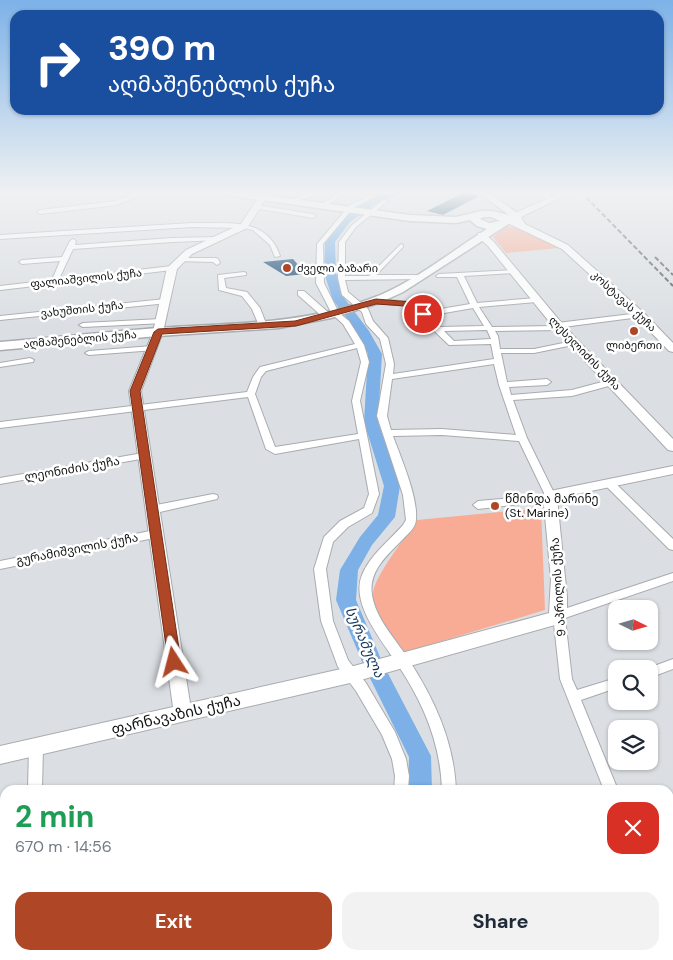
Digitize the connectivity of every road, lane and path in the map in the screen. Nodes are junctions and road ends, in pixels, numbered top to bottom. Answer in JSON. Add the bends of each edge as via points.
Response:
{"nodes":[{"id":1,"x":74,"y":237,"type":"edge"},
{"id":2,"x":224,"y":237,"type":"edge"},
{"id":3,"x":264,"y":237,"type":"edge"},
{"id":4,"x":326,"y":237,"type":"edge"},
{"id":5,"x":346,"y":237,"type":"edge"},
{"id":6,"x":464,"y":237,"type":"edge"},
{"id":7,"x":488,"y":237,"type":"edge"},
{"id":8,"x":549,"y":237,"type":"edge"},
{"id":9,"x":220,"y":239,"type":"junction"},
{"id":10,"x":401,"y":246,"type":"dead end"},
{"id":11,"x":71,"y":247,"type":"junction"},
{"id":12,"x":278,"y":256,"type":"dead end"},
{"id":13,"x":66,"y":259,"type":"junction"},
{"id":14,"x":180,"y":260,"type":"junction"},
{"id":15,"x":22,"y":262,"type":"dead end"},
{"id":16,"x":217,"y":263,"type":"dead end"},
{"id":17,"x":172,"y":268,"type":"junction"},
{"id":18,"x":514,"y":271,"type":"junction"},
{"id":19,"x":244,"y":274,"type":"dead end"},
{"id":20,"x":460,"y":275,"type":"junction"},
{"id":21,"x":439,"y":276,"type":"dead end"},
{"id":22,"x":421,"y":277,"type":"junction"},
{"id":23,"x":341,"y":278,"type":"junction"},
{"id":24,"x":371,"y":278,"type":"junction"},
{"id":25,"x":55,"y":281,"type":"junction"},
{"id":26,"x":0,"y":288,"type":"edge"},
{"id":27,"x":301,"y":293,"type":"dead end"},
{"id":28,"x":536,"y":300,"type":"junction"},
{"id":29,"x":165,"y":301,"type":"junction"},
{"id":30,"x":376,"y":301,"type":"junction"},
{"id":31,"x":474,"y":306,"type":"junction"},
{"id":32,"x":358,"y":307,"type":"junction"},
{"id":33,"x":334,"y":314,"type":"junction"},
{"id":34,"x":423,"y":314,"type":"junction"},
{"id":35,"x":640,"y":314,"type":"junction"},
{"id":36,"x":0,"y":318,"type":"edge"},
{"id":37,"x":83,"y":325,"type":"dead end"},
{"id":38,"x":263,"y":326,"type":"junction"},
{"id":39,"x":159,"y":327,"type":"junction"},
{"id":40,"x":558,"y":327,"type":"junction"},
{"id":41,"x":490,"y":328,"type":"junction"},
{"id":42,"x":438,"y":329,"type":"junction"},
{"id":43,"x":495,"y":341,"type":"junction"},
{"id":44,"x":573,"y":343,"type":"junction"},
{"id":45,"x":360,"y":345,"type":"junction"},
{"id":46,"x":0,"y":346,"type":"edge"},
{"id":47,"x":152,"y":348,"type":"junction"},
{"id":48,"x":673,"y":349,"type":"edge"},
{"id":49,"x":497,"y":351,"type":"junction"},
{"id":50,"x":89,"y":354,"type":"dead end"},
{"id":51,"x":30,"y":360,"type":"dead end"},
{"id":52,"x":498,"y":361,"type":"junction"},
{"id":53,"x":0,"y":365,"type":"edge"},
{"id":54,"x":389,"y":377,"type":"junction"},
{"id":55,"x":547,"y":382,"type":"dead end"},
{"id":56,"x":613,"y":382,"type":"junction"},
{"id":57,"x":503,"y":385,"type":"junction"},
{"id":58,"x":251,"y":394,"type":"junction"},
{"id":59,"x":508,"y":398,"type":"junction"},
{"id":60,"x":137,"y":409,"type":"junction"},
{"id":61,"x":0,"y":425,"type":"edge"},
{"id":62,"x":388,"y":433,"type":"junction"},
{"id":63,"x":362,"y":436,"type":"junction"},
{"id":64,"x":522,"y":438,"type":"junction"},
{"id":65,"x":673,"y":447,"type":"edge"},
{"id":66,"x":144,"y":456,"type":"junction"},
{"id":67,"x":673,"y":470,"type":"edge"},
{"id":68,"x":0,"y":481,"type":"edge"},
{"id":69,"x":609,"y":483,"type":"junction"},
{"id":70,"x":550,"y":496,"type":"junction"},
{"id":71,"x":213,"y":497,"type":"dead end"},
{"id":72,"x":478,"y":505,"type":"dead end"},
{"id":73,"x":151,"y":510,"type":"junction"},
{"id":74,"x":155,"y":534,"type":"junction"},
{"id":75,"x":673,"y":546,"type":"edge"},
{"id":76,"x":0,"y":565,"type":"edge"},
{"id":77,"x":673,"y":577,"type":"edge"},
{"id":78,"x":559,"y":615,"type":"junction"},
{"id":79,"x":397,"y":663,"type":"junction"},
{"id":80,"x":673,"y":664,"type":"edge"},
{"id":81,"x":658,"y":670,"type":"edge"},
{"id":82,"x":352,"y":674,"type":"junction"},
{"id":83,"x":608,"y":686,"type":"edge"},
{"id":84,"x":572,"y":697,"type":"junction"},
{"id":85,"x":182,"y":714,"type":"junction"},
{"id":86,"x":36,"y":747,"type":"junction"},
{"id":87,"x":0,"y":755,"type":"edge"},
{"id":88,"x":36,"y":785,"type":"edge"},
{"id":89,"x":401,"y":785,"type":"edge"},
{"id":90,"x":449,"y":785,"type":"edge"},
{"id":91,"x":609,"y":785,"type":"edge"}],
"edges":[{"from":1,"to":11,"type":"street"},
{"from":2,"to":9,"type":"street"},
{"from":3,"to":12,"type":"street"},
{"from":4,"to":33,"type":"street","via":[[320,244],[320,283]]},
{"from":5,"to":23,"type":"street","via":[[342,242]]},
{"from":6,"to":22,"type":"main road"},
{"from":7,"to":18,"type":"street","name":"ლესელიძის ქუჩა"},
{"from":8,"to":35,"type":"street","name":"კოსტავას ქუჩა","via":[[566,247]]},
{"from":9,"to":11,"type":"street"},
{"from":9,"to":14,"type":"street","via":[[189,252]]},
{"from":10,"to":24,"type":"street"},
{"from":11,"to":13,"type":"street"},
{"from":13,"to":15,"type":"street"},
{"from":13,"to":25,"type":"street"},
{"from":14,"to":16,"type":"street","via":[[216,260]]},
{"from":14,"to":17,"type":"street"},
{"from":17,"to":25,"type":"street","name":"ფალიაშვილის ქუჩა"},
{"from":17,"to":29,"type":"street"},
{"from":18,"to":20,"type":"street"},
{"from":18,"to":28,"type":"street","name":"ლესელიძის ქუჩა"},
{"from":19,"to":38,"type":"street","via":[[220,276],[223,290],[243,293],[256,308]]},
{"from":20,"to":21,"type":"street"},
{"from":20,"to":31,"type":"street","name":"9 აპრილის ქუჩა"},
{"from":22,"to":24,"type":"street"},
{"from":22,"to":30,"type":"main road"},
{"from":23,"to":24,"type":"street"},
{"from":23,"to":32,"type":"street","via":[[345,293]]},
{"from":25,"to":26,"type":"street","name":"ფალიაშვილის ქუჩა"},
{"from":27,"to":33,"type":"street"},
{"from":28,"to":31,"type":"street"},
{"from":28,"to":40,"type":"street","name":"ლესელიძის ქუჩა"},
{"from":29,"to":36,"type":"street","name":"ვახუშთის ქუჩა"},
{"from":29,"to":39,"type":"street"},
{"from":30,"to":32,"type":"main road"},
{"from":30,"to":34,"type":"street","via":[[408,304]]},
{"from":31,"to":34,"type":"street"},
{"from":31,"to":41,"type":"street","name":"9 აპრილის ქუჩა"},
{"from":32,"to":33,"type":"main road","name":"აღმაშენებლის ქუჩა"},
{"from":32,"to":54,"type":"street","via":[[384,338],[390,364]]},
{"from":33,"to":38,"type":"main road","name":"აღმაშენებლის ქუჩა","via":[[296,323]]},
{"from":33,"to":45,"type":"street","via":[[346,323]]},
{"from":34,"to":42,"type":"street"},
{"from":35,"to":40,"type":"street"},
{"from":35,"to":48,"type":"street","name":"კოსტავას ქუჩა"},
{"from":37,"to":39,"type":"street"},
{"from":38,"to":39,"type":"main road","name":"აღმაშენებლის ქუჩა"},
{"from":39,"to":46,"type":"main road","name":"აღმაშენებლის ქუჩა"},
{"from":39,"to":47,"type":"street"},
{"from":40,"to":41,"type":"street"},
{"from":40,"to":44,"type":"street","name":"ლესელიძის ქუჩა"},
{"from":41,"to":42,"type":"street"},
{"from":41,"to":43,"type":"street","name":"9 აპრილის ქუჩა"},
{"from":42,"to":43,"type":"street","via":[[452,343]]},
{"from":43,"to":49,"type":"street","name":"9 აპრილის ქუჩა"},
{"from":44,"to":49,"type":"street","via":[[534,351]]},
{"from":44,"to":56,"type":"street","name":"ლესელიძის ქუჩა"},
{"from":45,"to":58,"type":"street","via":[[263,370]]},
{"from":45,"to":63,"type":"street","via":[[365,362],[356,401]]},
{"from":47,"to":50,"type":"street"},
{"from":47,"to":60,"type":"street","via":[[135,391]]},
{"from":49,"to":52,"type":"street","name":"9 აპრილის ქუჩა"},
{"from":51,"to":53,"type":"street"},
{"from":52,"to":54,"type":"street"},
{"from":52,"to":57,"type":"street","name":"9 აპრილის ქუჩა"},
{"from":54,"to":62,"type":"street","via":[[382,416]]},
{"from":55,"to":57,"type":"street"},
{"from":56,"to":59,"type":"street","via":[[572,393]]},
{"from":56,"to":65,"type":"street","name":"ლესელიძის ქუჩა"},
{"from":57,"to":59,"type":"street","name":"9 აპრილის ქუჩა"},
{"from":58,"to":60,"type":"street"},
{"from":58,"to":63,"type":"street","via":[[271,449],[276,451]]},
{"from":59,"to":64,"type":"street","name":"9 აპრილის ქუჩა"},
{"from":60,"to":61,"type":"street"},
{"from":60,"to":66,"type":"street"},
{"from":62,"to":64,"type":"street","via":[[442,432]]},
{"from":62,"to":79,"type":"street","via":[[408,495],[411,520],[371,569],[366,580],[367,597],[375,622]]},
{"from":63,"to":82,"type":"street","via":[[374,494],[368,510],[344,524],[328,540],[320,569],[326,621],[343,663]]},
{"from":64,"to":70,"type":"street","name":"9 აპრილის ქუჩა"},
{"from":66,"to":68,"type":"street","name":"ლეონიძის ქუჩა"},
{"from":66,"to":73,"type":"street"},
{"from":67,"to":69,"type":"street"},
{"from":69,"to":70,"type":"street"},
{"from":69,"to":75,"type":"street"},
{"from":70,"to":72,"type":"street"},
{"from":70,"to":78,"type":"street","name":"9 აპრილის ქუჩა"},
{"from":71,"to":73,"type":"street"},
{"from":73,"to":74,"type":"street"},
{"from":74,"to":76,"type":"street","name":"გურამიშვილის ქუჩა"},
{"from":74,"to":85,"type":"street"},
{"from":77,"to":78,"type":"street"},
{"from":78,"to":79,"type":"street","via":[[540,624]]},
{"from":78,"to":84,"type":"street","name":"9 აპრილის ქუჩა","via":[[566,679]]},
{"from":79,"to":82,"type":"street","name":"ფარნავაზის ქუჩა"},
{"from":79,"to":90,"type":"street","via":[[443,739]]},
{"from":80,"to":81,"type":"street"},
{"from":82,"to":85,"type":"street","name":"ფარნავაზის ქუჩა"},
{"from":82,"to":89,"type":"street","via":[[388,732],[399,759]]},
{"from":83,"to":84,"type":"street"},
{"from":84,"to":91,"type":"street","name":"9 აპრილის ქუჩა"},
{"from":85,"to":86,"type":"street","name":"ფარნავაზის ქუჩა"},
{"from":86,"to":87,"type":"street","name":"ფარნავაზის ქუჩა"},
{"from":86,"to":88,"type":"street"}]}
